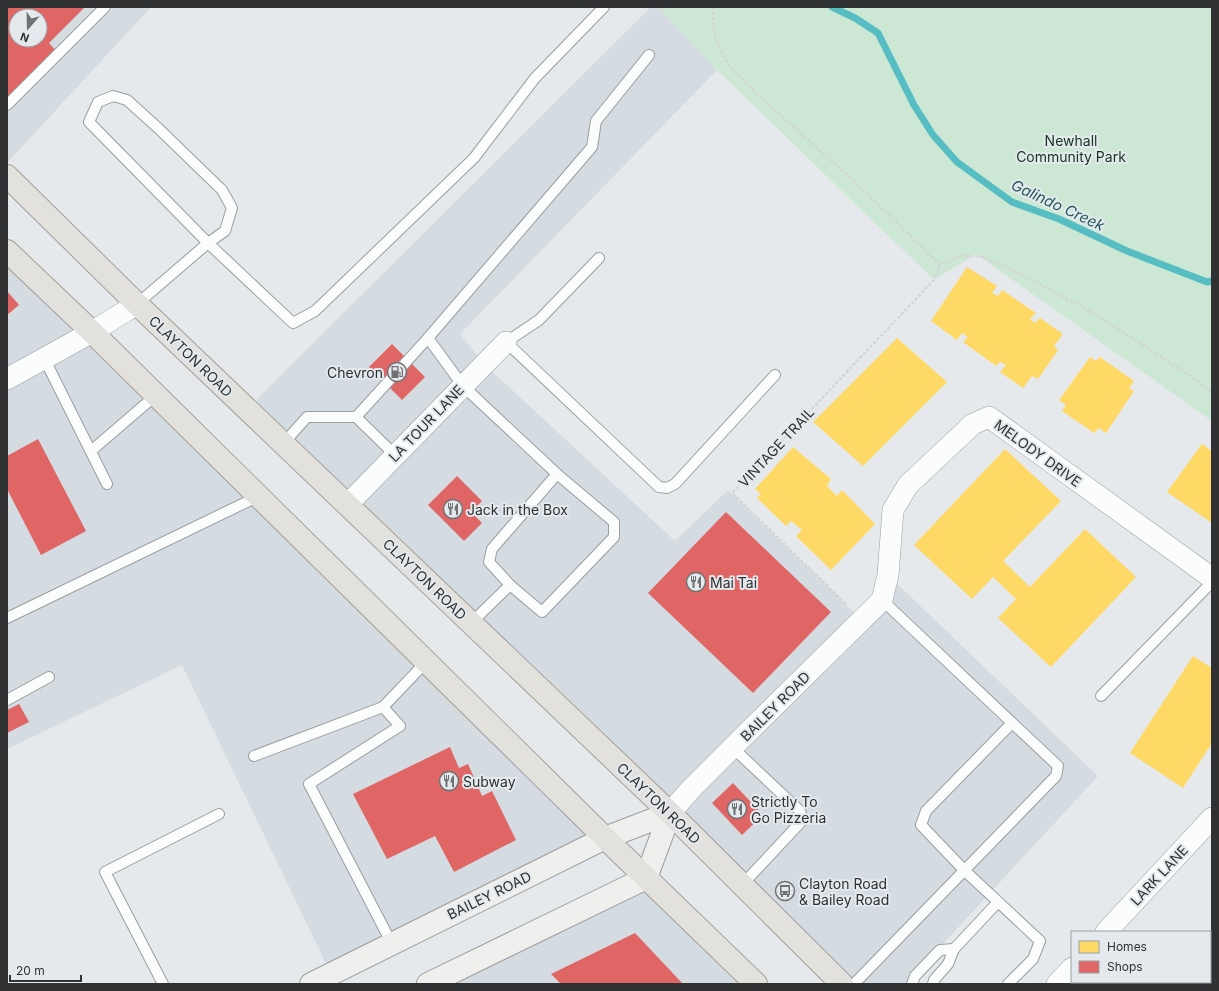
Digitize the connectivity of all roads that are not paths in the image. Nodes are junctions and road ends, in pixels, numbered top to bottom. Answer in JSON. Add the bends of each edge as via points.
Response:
{"nodes":[{"id":1,"x":105,"y":7,"type":"edge"},
{"id":2,"x":604,"y":7,"type":"edge"},
{"id":3,"x":649,"y":55,"type":"dead end"},
{"id":4,"x":7,"y":105,"type":"edge"},
{"id":5,"x":7,"y":176,"type":"edge"},
{"id":6,"x":208,"y":242,"type":"junction"},
{"id":7,"x":7,"y":251,"type":"edge"},
{"id":8,"x":599,"y":258,"type":"dead end"},
{"id":9,"x":137,"y":304,"type":"junction"},
{"id":10,"x":92,"y":332,"type":"junction"},
{"id":11,"x":428,"y":338,"type":"junction"},
{"id":12,"x":506,"y":342,"type":"junction"},
{"id":13,"x":44,"y":358,"type":"junction"},
{"id":14,"x":775,"y":375,"type":"dead end"},
{"id":15,"x":7,"y":379,"type":"edge"},
{"id":16,"x":463,"y":386,"type":"junction"},
{"id":17,"x":156,"y":395,"type":"junction"},
{"id":18,"x":356,"y":417,"type":"junction"},
{"id":19,"x":283,"y":444,"type":"junction"},
{"id":20,"x":91,"y":451,"type":"junction"},
{"id":21,"x":395,"y":455,"type":"junction"},
{"id":22,"x":557,"y":474,"type":"junction"},
{"id":23,"x":107,"y":484,"type":"dead end"},
{"id":24,"x":259,"y":496,"type":"junction"},
{"id":25,"x":347,"y":505,"type":"junction"},
{"id":26,"x":1212,"y":578,"type":"edge"},
{"id":27,"x":1212,"y":582,"type":"edge"},
{"id":28,"x":510,"y":585,"type":"junction"},
{"id":29,"x":882,"y":600,"type":"junction"},
{"id":30,"x":7,"y":618,"type":"edge"},
{"id":31,"x":471,"y":623,"type":"junction"},
{"id":32,"x":426,"y":662,"type":"junction"},
{"id":33,"x":49,"y":677,"type":"dead end"},
{"id":34,"x":1101,"y":696,"type":"dead end"},
{"id":35,"x":7,"y":700,"type":"edge"},
{"id":36,"x":383,"y":708,"type":"junction"},
{"id":37,"x":1012,"y":723,"type":"junction"},
{"id":38,"x":733,"y":748,"type":"junction"},
{"id":39,"x":254,"y":756,"type":"dead end"},
{"id":40,"x":670,"y":813,"type":"junction"},
{"id":41,"x":219,"y":814,"type":"dead end"},
{"id":42,"x":1212,"y":818,"type":"edge"},
{"id":43,"x":605,"y":838,"type":"junction"},
{"id":44,"x":964,"y":870,"type":"junction"},
{"id":45,"x":646,"y":878,"type":"junction"},
{"id":46,"x":742,"y":885,"type":"junction"},
{"id":47,"x":998,"y":902,"type":"junction"},
{"id":48,"x":1107,"y":931,"type":"edge"},
{"id":49,"x":392,"y":944,"type":"junction"},
{"id":50,"x":954,"y":949,"type":"junction"},
{"id":51,"x":1071,"y":969,"type":"edge"},
{"id":52,"x":163,"y":984,"type":"edge"},
{"id":53,"x":311,"y":984,"type":"edge"},
{"id":54,"x":428,"y":984,"type":"edge"},
{"id":55,"x":756,"y":984,"type":"edge"},
{"id":56,"x":842,"y":984,"type":"edge"},
{"id":57,"x":854,"y":984,"type":"edge"},
{"id":58,"x":912,"y":984,"type":"edge"},
{"id":59,"x":934,"y":984,"type":"edge"},
{"id":60,"x":1008,"y":984,"type":"edge"},
{"id":61,"x":1057,"y":984,"type":"edge"}],
"edges":[{"from":1,"to":4,"type":"lane"},
{"from":2,"to":6,"type":"lane","via":[[535,78],[474,158],[315,311],[293,323]]},
{"from":3,"to":11,"type":"lane","via":[[596,121],[592,147]]},
{"from":5,"to":9,"type":"main road","name":"CLAYTON ROAD"},
{"from":6,"to":6,"type":"lane","via":[[225,231],[232,208],[222,190],[127,100],[112,96],[98,102],[89,122]]},
{"from":6,"to":9,"type":"lane"},
{"from":7,"to":10,"type":"main road"},
{"from":8,"to":12,"type":"lane","via":[[539,320]]},
{"from":9,"to":10,"type":"street"},
{"from":9,"to":19,"type":"main road","name":"CLAYTON ROAD"},
{"from":10,"to":13,"type":"street"},
{"from":10,"to":17,"type":"main road"},
{"from":11,"to":16,"type":"lane"},
{"from":11,"to":18,"type":"lane"},
{"from":12,"to":14,"type":"lane","via":[[659,487],[666,488],[675,484]]},
{"from":12,"to":16,"type":"street","name":"LA TOUR LANE"},
{"from":13,"to":15,"type":"street"},
{"from":13,"to":20,"type":"lane"},
{"from":16,"to":21,"type":"street","name":"LA TOUR LANE"},
{"from":16,"to":22,"type":"lane"},
{"from":17,"to":20,"type":"lane"},
{"from":17,"to":24,"type":"main road"},
{"from":18,"to":19,"type":"lane","via":[[307,417]]},
{"from":18,"to":21,"type":"lane"},
{"from":19,"to":25,"type":"main road","name":"CLAYTON ROAD"},
{"from":20,"to":23,"type":"lane"},
{"from":21,"to":25,"type":"street","name":"LA TOUR LANE"},
{"from":22,"to":28,"type":"lane","via":[[492,549],[489,562]]},
{"from":22,"to":28,"type":"lane","via":[[614,522],[614,537],[542,612]]},
{"from":24,"to":30,"type":"lane"},
{"from":24,"to":32,"type":"main road"},
{"from":25,"to":31,"type":"main road","name":"CLAYTON ROAD"},
{"from":26,"to":29,"type":"street","name":"MELODY DRIVE","via":[[989,417],[973,424],[908,485],[893,510],[888,575]]},
{"from":27,"to":34,"type":"lane"},
{"from":28,"to":31,"type":"lane"},
{"from":29,"to":37,"type":"lane"},
{"from":29,"to":38,"type":"street","name":"BAILEY ROAD"},
{"from":31,"to":40,"type":"main road","name":"CLAYTON ROAD"},
{"from":32,"to":36,"type":"lane"},
{"from":32,"to":43,"type":"main road"},
{"from":33,"to":35,"type":"lane"},
{"from":36,"to":39,"type":"lane"},
{"from":36,"to":49,"type":"lane","via":[[400,726],[309,784]]},
{"from":37,"to":44,"type":"lane","via":[[926,811],[921,825]]},
{"from":37,"to":44,"type":"lane","via":[[1058,766],[1056,776]]},
{"from":38,"to":40,"type":"street","name":"BAILEY ROAD"},
{"from":38,"to":46,"type":"lane","via":[[800,811],[802,817],[800,823]]},
{"from":40,"to":43,"type":"street","name":"BAILEY ROAD"},
{"from":40,"to":45,"type":"street","name":"BAILEY ROAD"},
{"from":40,"to":46,"type":"main road","name":"CLAYTON ROAD"},
{"from":41,"to":52,"type":"lane","via":[[105,872]]},
{"from":42,"to":48,"type":"street","name":"LARK LANE"},
{"from":43,"to":45,"type":"main road"},
{"from":43,"to":49,"type":"street","name":"BAILEY ROAD"},
{"from":44,"to":47,"type":"lane"},
{"from":44,"to":57,"type":"lane"},
{"from":45,"to":54,"type":"street"},
{"from":45,"to":55,"type":"main road"},
{"from":46,"to":56,"type":"main road","name":"CLAYTON ROAD"},
{"from":47,"to":50,"type":"lane"},
{"from":47,"to":60,"type":"lane","via":[[1040,941],[1033,959]]},
{"from":49,"to":53,"type":"street","name":"BAILEY ROAD"},
{"from":50,"to":58,"type":"lane","via":[[940,950],[915,976]]},
{"from":50,"to":59,"type":"lane","via":[[948,964],[934,980]]},
{"from":51,"to":61,"type":"street"}]}
